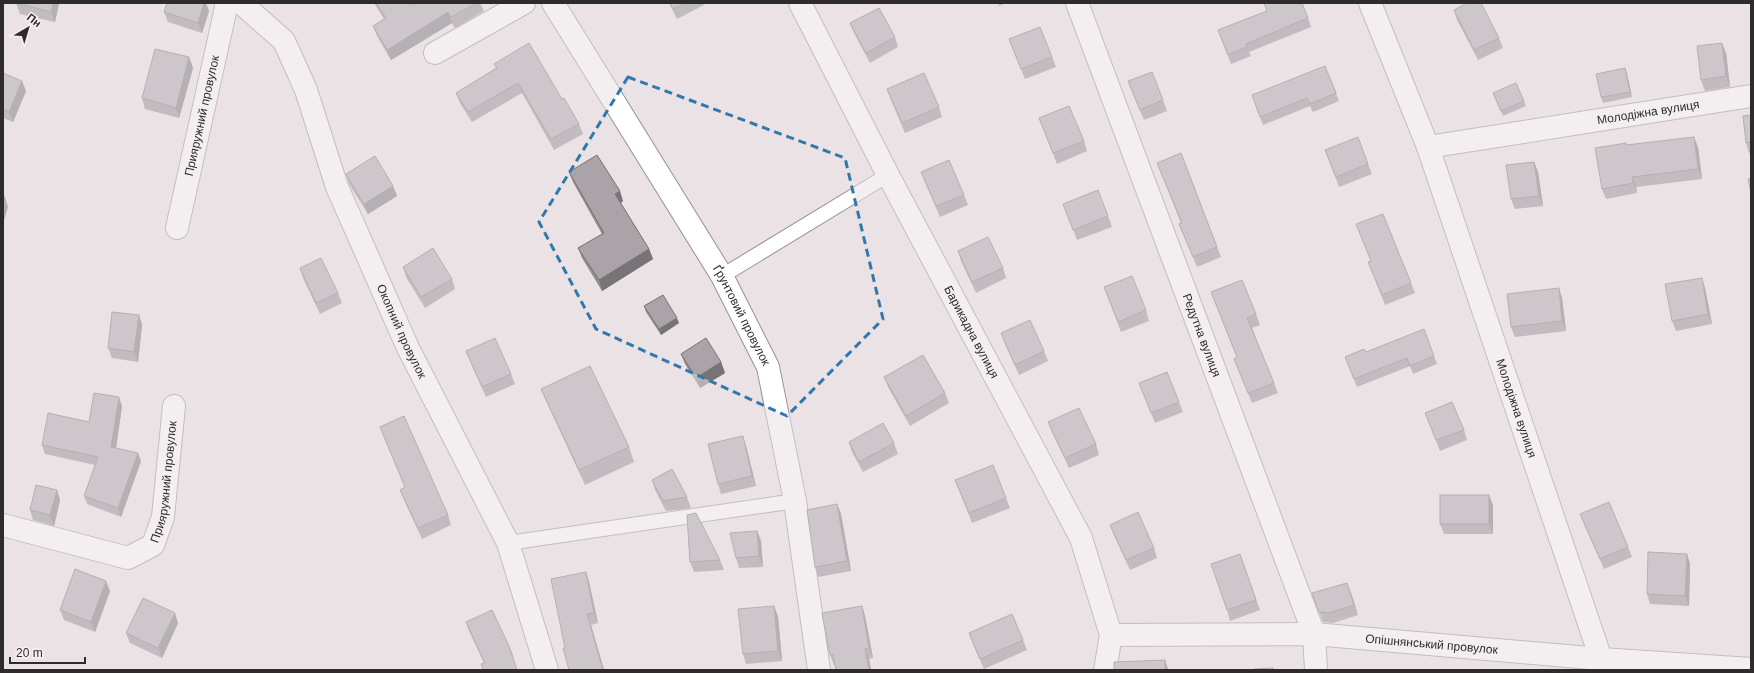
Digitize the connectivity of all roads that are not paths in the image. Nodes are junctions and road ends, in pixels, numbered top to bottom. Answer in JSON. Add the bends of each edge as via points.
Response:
{"nodes":[{"id":1,"x":227,"y":3,"type":"edge"},
{"id":2,"x":241,"y":3,"type":"edge"},
{"id":3,"x":524,"y":3,"type":"edge"},
{"id":4,"x":553,"y":3,"type":"edge"},
{"id":5,"x":800,"y":3,"type":"edge"},
{"id":6,"x":1077,"y":3,"type":"edge"},
{"id":7,"x":1370,"y":3,"type":"edge"},
{"id":8,"x":435,"y":53,"type":"dead end"},
{"id":9,"x":1751,"y":96,"type":"edge"},
{"id":10,"x":1428,"y":147,"type":"junction"},
{"id":11,"x":888,"y":175,"type":"junction"},
{"id":12,"x":177,"y":228,"type":"dead end"},
{"id":13,"x":722,"y":276,"type":"junction"},
{"id":14,"x":174,"y":406,"type":"dead end"},
{"id":15,"x":795,"y":501,"type":"junction"},
{"id":16,"x":3,"y":525,"type":"edge"},
{"id":17,"x":508,"y":543,"type":"junction"},
{"id":18,"x":1314,"y":634,"type":"junction"},
{"id":19,"x":1111,"y":635,"type":"junction"},
{"id":20,"x":1602,"y":664,"type":"edge"},
{"id":21,"x":547,"y":670,"type":"edge"},
{"id":22,"x":818,"y":670,"type":"edge"},
{"id":23,"x":1106,"y":670,"type":"edge"},
{"id":24,"x":1316,"y":670,"type":"edge"},
{"id":25,"x":1751,"y":670,"type":"edge"}],
"edges":[{"from":1,"to":12,"type":"street","name":"Прияружний провулок"},
{"from":2,"to":17,"type":"street","name":"Окопний провулок","via":[[284,40],[306,90],[336,188],[404,341]]},
{"from":3,"to":8,"type":"street"},
{"from":4,"to":13,"type":"street","name":"Ґрунтовий провулок"},
{"from":5,"to":11,"type":"street","name":"Барикадна вулиця"},
{"from":6,"to":18,"type":"street","name":"Редутна вулиця"},
{"from":7,"to":10,"type":"street","name":"Молодіжна вулиця"},
{"from":9,"to":10,"type":"street","name":"Молодіжна вулиця"},
{"from":10,"to":20,"type":"street","name":"Молодіжна вулиця"},
{"from":11,"to":13,"type":"lane"},
{"from":11,"to":19,"type":"street","name":"Барикадна вулиця","via":[[1081,538]]},
{"from":13,"to":15,"type":"street","name":"Ґрунтовий провулок","via":[[768,367]]},
{"from":14,"to":16,"type":"street","name":"Прияружний провулок","via":[[164,518],[153,545],[128,558]]},
{"from":15,"to":17,"type":"lane"},
{"from":15,"to":22,"type":"street","name":"Ґрунтовий провулок"},
{"from":17,"to":21,"type":"street","name":"Окопний провулок"},
{"from":18,"to":19,"type":"street","name":"Опішнянський провулок"},
{"from":18,"to":20,"type":"street","name":"Опішнянський провулок"},
{"from":18,"to":24,"type":"street","name":"Редутна вулиця"},
{"from":19,"to":23,"type":"street","name":"Барикадна вулиця"},
{"from":20,"to":25,"type":"street","name":"Опішнянський провулок"}]}
